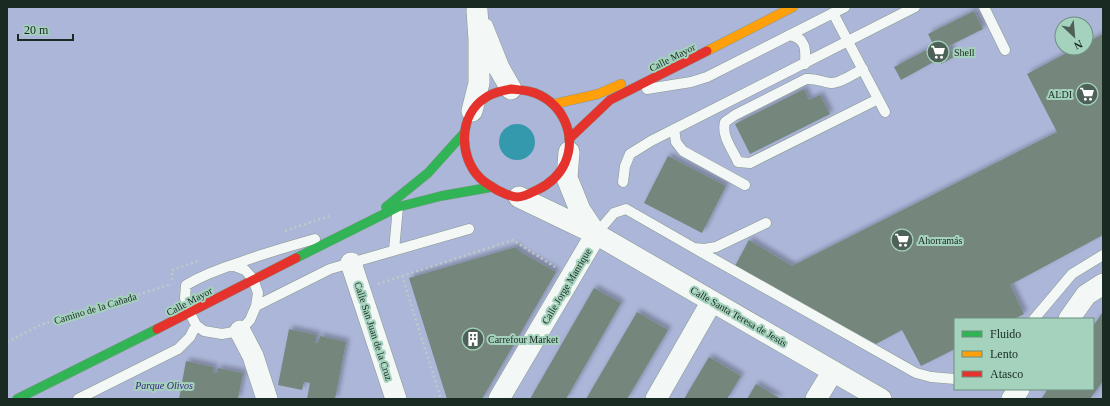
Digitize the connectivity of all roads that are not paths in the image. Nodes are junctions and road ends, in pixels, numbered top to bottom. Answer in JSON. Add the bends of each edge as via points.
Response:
{"nodes":[{"id":1,"x":773,"y":7,"type":"edge"},
{"id":2,"x":793,"y":7,"type":"edge"},
{"id":3,"x":845,"y":7,"type":"edge"},
{"id":4,"x":916,"y":7,"type":"edge"},
{"id":5,"x":984,"y":7,"type":"edge"},
{"id":6,"x":476,"y":9,"type":"edge"},
{"id":7,"x":833,"y":13,"type":"junction"},
{"id":8,"x":789,"y":35,"type":"junction"},
{"id":9,"x":848,"y":42,"type":"junction"},
{"id":10,"x":1005,"y":50,"type":"dead end"},
{"id":11,"x":805,"y":64,"type":"junction"},
{"id":12,"x":863,"y":69,"type":"junction"},
{"id":13,"x":510,"y":88,"type":"junction"},
{"id":14,"x":878,"y":99,"type":"junction"},
{"id":15,"x":610,"y":100,"type":"junction"},
{"id":16,"x":554,"y":104,"type":"junction"},
{"id":17,"x":472,"y":111,"type":"junction"},
{"id":18,"x":885,"y":112,"type":"dead end"},
{"id":19,"x":674,"y":129,"type":"junction"},
{"id":20,"x":464,"y":133,"type":"junction"},
{"id":21,"x":569,"y":145,"type":"junction"},
{"id":22,"x":623,"y":182,"type":"dead end"},
{"id":23,"x":745,"y":185,"type":"dead end"},
{"id":24,"x":492,"y":187,"type":"junction"},
{"id":25,"x":519,"y":197,"type":"junction"},
{"id":26,"x":398,"y":207,"type":"junction"},
{"id":27,"x":370,"y":220,"type":"junction"},
{"id":28,"x":766,"y":223,"type":"dead end"},
{"id":29,"x":469,"y":229,"type":"dead end"},
{"id":30,"x":350,"y":230,"type":"junction"},
{"id":31,"x":596,"y":234,"type":"junction"},
{"id":32,"x":694,"y":248,"type":"junction"},
{"id":33,"x":394,"y":250,"type":"junction"},
{"id":34,"x":1103,"y":255,"type":"edge"},
{"id":35,"x":351,"y":263,"type":"junction"},
{"id":36,"x":232,"y":265,"type":"junction"},
{"id":37,"x":253,"y":279,"type":"junction"},
{"id":38,"x":1103,"y":284,"type":"edge"},
{"id":39,"x":712,"y":301,"type":"junction"},
{"id":40,"x":256,"y":306,"type":"junction"},
{"id":41,"x":190,"y":313,"type":"junction"},
{"id":42,"x":1035,"y":318,"type":"edge"},
{"id":43,"x":1070,"y":318,"type":"edge"},
{"id":44,"x":196,"y":325,"type":"junction"},
{"id":45,"x":240,"y":331,"type":"junction"},
{"id":46,"x":833,"y":370,"type":"junction"},
{"id":47,"x":954,"y":378,"type":"edge"},
{"id":48,"x":1018,"y":390,"type":"edge"},
{"id":49,"x":17,"y":399,"type":"edge"},
{"id":50,"x":78,"y":399,"type":"edge"},
{"id":51,"x":267,"y":399,"type":"edge"},
{"id":52,"x":396,"y":399,"type":"edge"},
{"id":53,"x":499,"y":399,"type":"edge"},
{"id":54,"x":656,"y":399,"type":"edge"},
{"id":55,"x":816,"y":399,"type":"edge"},
{"id":56,"x":881,"y":399,"type":"edge"},
{"id":57,"x":1012,"y":399,"type":"edge"}],
"edges":[{"from":1,"to":16,"type":"street","name":"Calle Mayor","via":[[623,83],[598,94]]},
{"from":2,"to":15,"type":"street","name":"Calle Mayor"},
{"from":3,"to":7,"type":"lane"},
{"from":4,"to":9,"type":"lane"},
{"from":5,"to":10,"type":"lane"},
{"from":6,"to":13,"type":"street","via":[[499,68]]},
{"from":6,"to":17,"type":"street","via":[[480,40],[479,84]]},
{"from":7,"to":8,"type":"lane"},
{"from":7,"to":9,"type":"lane"},
{"from":8,"to":11,"type":"lane","via":[[799,38],[803,43],[806,52]]},
{"from":8,"to":15,"type":"lane","via":[[706,77]]},
{"from":9,"to":11,"type":"lane"},
{"from":9,"to":12,"type":"lane"},
{"from":11,"to":19,"type":"lane"},
{"from":12,"to":14,"type":"lane"},
{"from":12,"to":14,"type":"lane","via":[[832,83],[814,78],[806,79],[734,115],[725,122],[723,128],[738,162],[750,163]]},
{"from":13,"to":16,"type":"street","via":[[538,93]]},
{"from":13,"to":17,"type":"street","via":[[482,100]]},
{"from":14,"to":18,"type":"lane"},
{"from":15,"to":21,"type":"street","name":"Calle Mayor"},
{"from":16,"to":21,"type":"street","via":[[565,121]]},
{"from":17,"to":20,"type":"street"},
{"from":19,"to":22,"type":"lane","via":[[630,154]]},
{"from":19,"to":23,"type":"lane","via":[[676,142],[683,151]]},
{"from":20,"to":24,"type":"street","via":[[470,161],[479,177]]},
{"from":20,"to":27,"type":"street","name":"Calle Mayor","via":[[428,173]]},
{"from":21,"to":25,"type":"street","via":[[563,168],[553,180],[546,187]]},
{"from":21,"to":31,"type":"street","via":[[567,178],[580,210]]},
{"from":24,"to":25,"type":"street","via":[[510,196]]},
{"from":24,"to":26,"type":"street","name":"Calle Mayor"},
{"from":25,"to":31,"type":"street","name":"Calle Santa Teresa de Jesús"},
{"from":26,"to":27,"type":"street","name":"Calle Mayor"},
{"from":26,"to":33,"type":"lane"},
{"from":27,"to":30,"type":"street","name":"Calle Mayor"},
{"from":28,"to":32,"type":"lane","via":[[716,247]]},
{"from":29,"to":33,"type":"lane"},
{"from":30,"to":36,"type":"lane","via":[[280,248]]},
{"from":30,"to":37,"type":"street","name":"Calle Mayor"},
{"from":31,"to":32,"type":"lane","via":[[614,213],[626,209]]},
{"from":31,"to":39,"type":"street","name":"Calle Santa Teresa de Jesús"},
{"from":31,"to":53,"type":"street","name":"Calle Jorge Manrique"},
{"from":32,"to":47,"type":"lane","via":[[916,373],[931,377]]},
{"from":33,"to":35,"type":"lane"},
{"from":34,"to":42,"type":"lane","via":[[1072,274]]},
{"from":35,"to":40,"type":"lane","via":[[330,269]]},
{"from":35,"to":52,"type":"street","name":"Calle San Juan de la Cruz"},
{"from":36,"to":37,"type":"lane","via":[[245,270]]},
{"from":36,"to":41,"type":"lane","via":[[199,277],[186,285]]},
{"from":37,"to":40,"type":"lane","via":[[258,292]]},
{"from":37,"to":41,"type":"street","name":"Calle Mayor"},
{"from":38,"to":43,"type":"street","via":[[1086,295]]},
{"from":39,"to":46,"type":"street","name":"Calle Santa Teresa de Jesús"},
{"from":39,"to":54,"type":"street"},
{"from":40,"to":45,"type":"lane","via":[[250,320]]},
{"from":41,"to":44,"type":"lane"},
{"from":41,"to":49,"type":"street","name":"Calle Mayor"},
{"from":44,"to":45,"type":"lane","via":[[204,331],[222,334]]},
{"from":44,"to":50,"type":"lane","via":[[190,337],[178,349]]},
{"from":45,"to":51,"type":"street","via":[[253,356]]},
{"from":46,"to":55,"type":"street"},
{"from":46,"to":56,"type":"street","name":"Calle Santa Teresa de Jesús"},
{"from":48,"to":57,"type":"street"}]}
